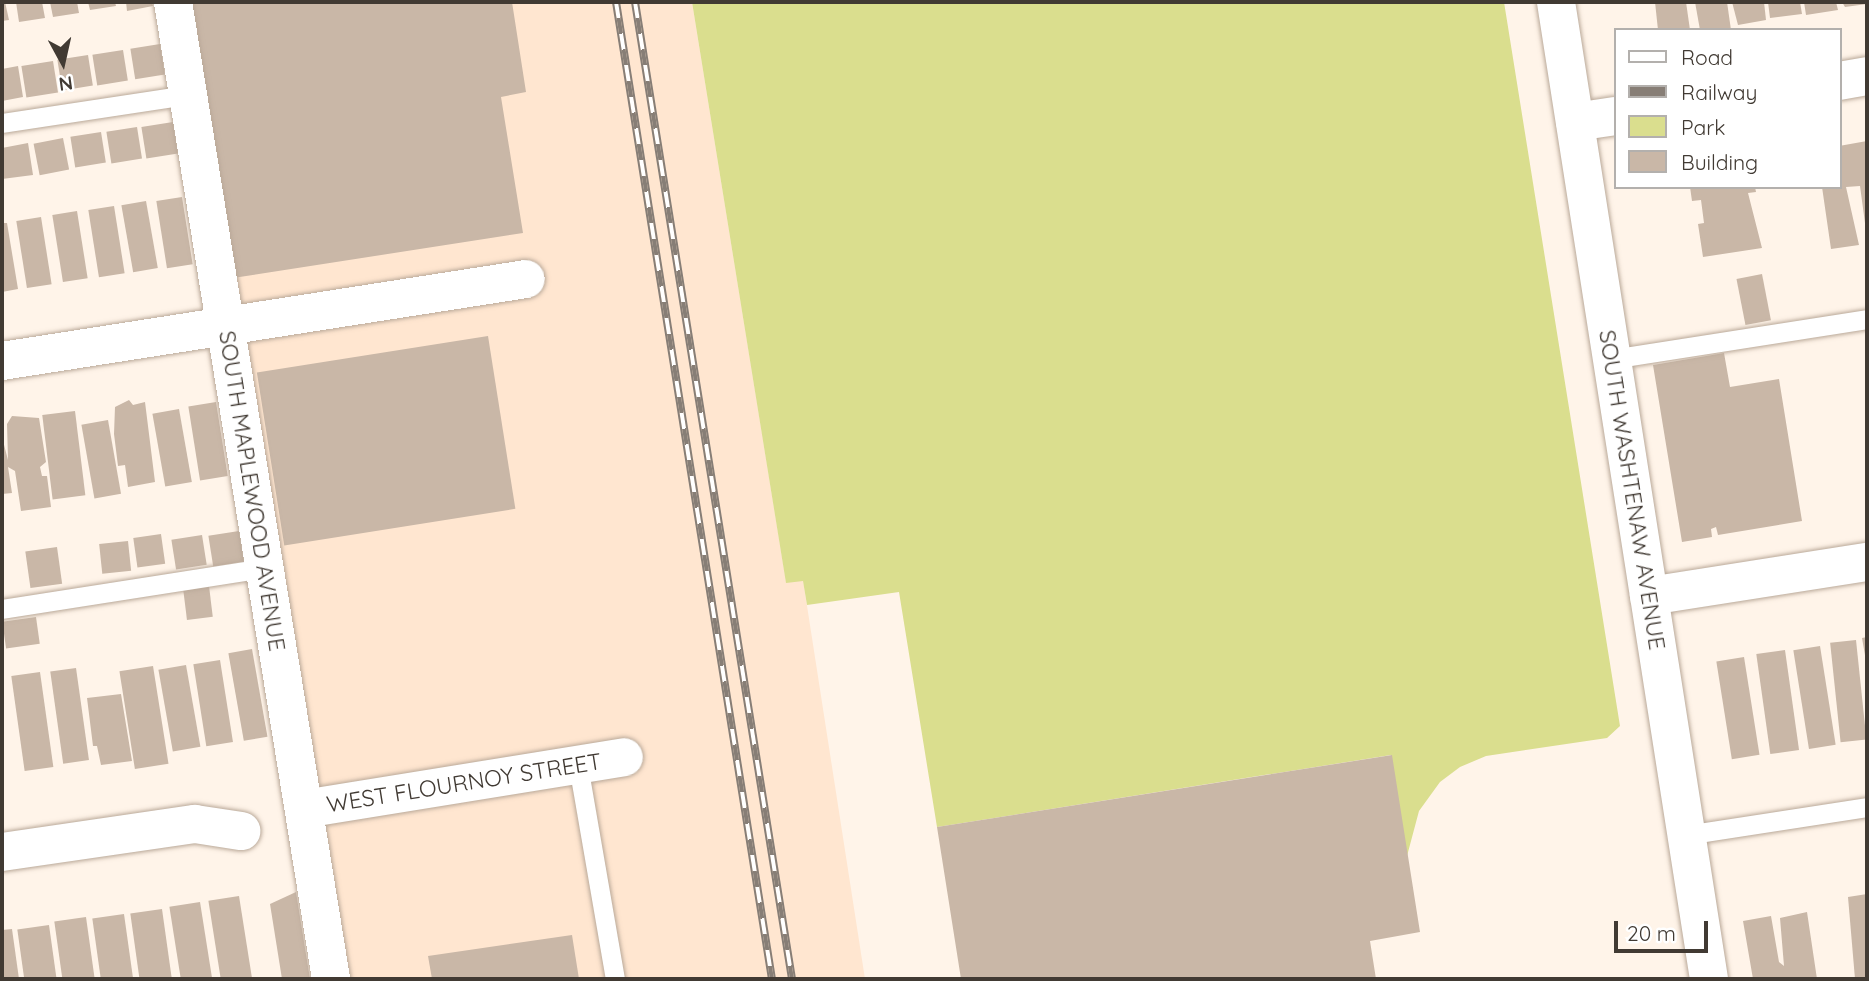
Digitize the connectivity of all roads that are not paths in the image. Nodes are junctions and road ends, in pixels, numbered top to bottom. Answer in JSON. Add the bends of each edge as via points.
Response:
{"nodes":[{"id":1,"x":173,"y":2,"type":"edge"},
{"id":2,"x":1556,"y":2,"type":"edge"},
{"id":3,"x":1867,"y":76,"type":"edge"},
{"id":4,"x":1841,"y":81,"type":"edge"},
{"id":5,"x":188,"y":95,"type":"junction"},
{"id":6,"x":1614,"y":116,"type":"edge"},
{"id":7,"x":1575,"y":122,"type":"junction"},
{"id":8,"x":2,"y":123,"type":"edge"},
{"id":9,"x":526,"y":279,"type":"dead end"},
{"id":10,"x":1867,"y":320,"type":"edge"},
{"id":11,"x":225,"y":327,"type":"junction"},
{"id":12,"x":1612,"y":359,"type":"junction"},
{"id":13,"x":2,"y":361,"type":"edge"},
{"id":14,"x":1867,"y":562,"type":"edge"},
{"id":15,"x":265,"y":568,"type":"junction"},
{"id":16,"x":1649,"y":596,"type":"junction"},
{"id":17,"x":2,"y":610,"type":"edge"},
{"id":18,"x":624,"y":757,"type":"dead end"},
{"id":19,"x":578,"y":765,"type":"junction"},
{"id":20,"x":1867,"y":807,"type":"edge"},
{"id":21,"x":304,"y":809,"type":"junction"},
{"id":22,"x":241,"y":831,"type":"dead end"},
{"id":23,"x":1686,"y":835,"type":"junction"},
{"id":24,"x":2,"y":852,"type":"edge"},
{"id":25,"x":331,"y":979,"type":"edge"},
{"id":26,"x":615,"y":979,"type":"edge"},
{"id":27,"x":1709,"y":979,"type":"edge"}],
"edges":[{"from":1,"to":5,"type":"street","name":"SOUTH MAPLEWOOD AVENUE"},
{"from":2,"to":7,"type":"street","name":"SOUTH WASHTENAW AVENUE"},
{"from":3,"to":4,"type":"street"},
{"from":5,"to":8,"type":"lane"},
{"from":5,"to":11,"type":"street","name":"SOUTH MAPLEWOOD AVENUE"},
{"from":6,"to":7,"type":"street"},
{"from":7,"to":12,"type":"street","name":"SOUTH WASHTENAW AVENUE"},
{"from":9,"to":11,"type":"street"},
{"from":10,"to":12,"type":"lane"},
{"from":11,"to":13,"type":"street"},
{"from":11,"to":15,"type":"street","name":"SOUTH MAPLEWOOD AVENUE"},
{"from":12,"to":16,"type":"street","name":"SOUTH WASHTENAW AVENUE"},
{"from":14,"to":16,"type":"street"},
{"from":15,"to":17,"type":"lane"},
{"from":15,"to":21,"type":"street","name":"SOUTH MAPLEWOOD AVENUE"},
{"from":16,"to":23,"type":"street","name":"SOUTH WASHTENAW AVENUE"},
{"from":18,"to":19,"type":"street","name":"WEST FLOURNOY STREET"},
{"from":19,"to":21,"type":"street","name":"WEST FLOURNOY STREET"},
{"from":19,"to":26,"type":"lane"},
{"from":20,"to":23,"type":"lane"},
{"from":21,"to":25,"type":"street","name":"SOUTH MAPLEWOOD AVENUE"},
{"from":22,"to":24,"type":"street","via":[[195,824]]},
{"from":23,"to":27,"type":"street","name":"SOUTH WASHTENAW AVENUE"}]}
